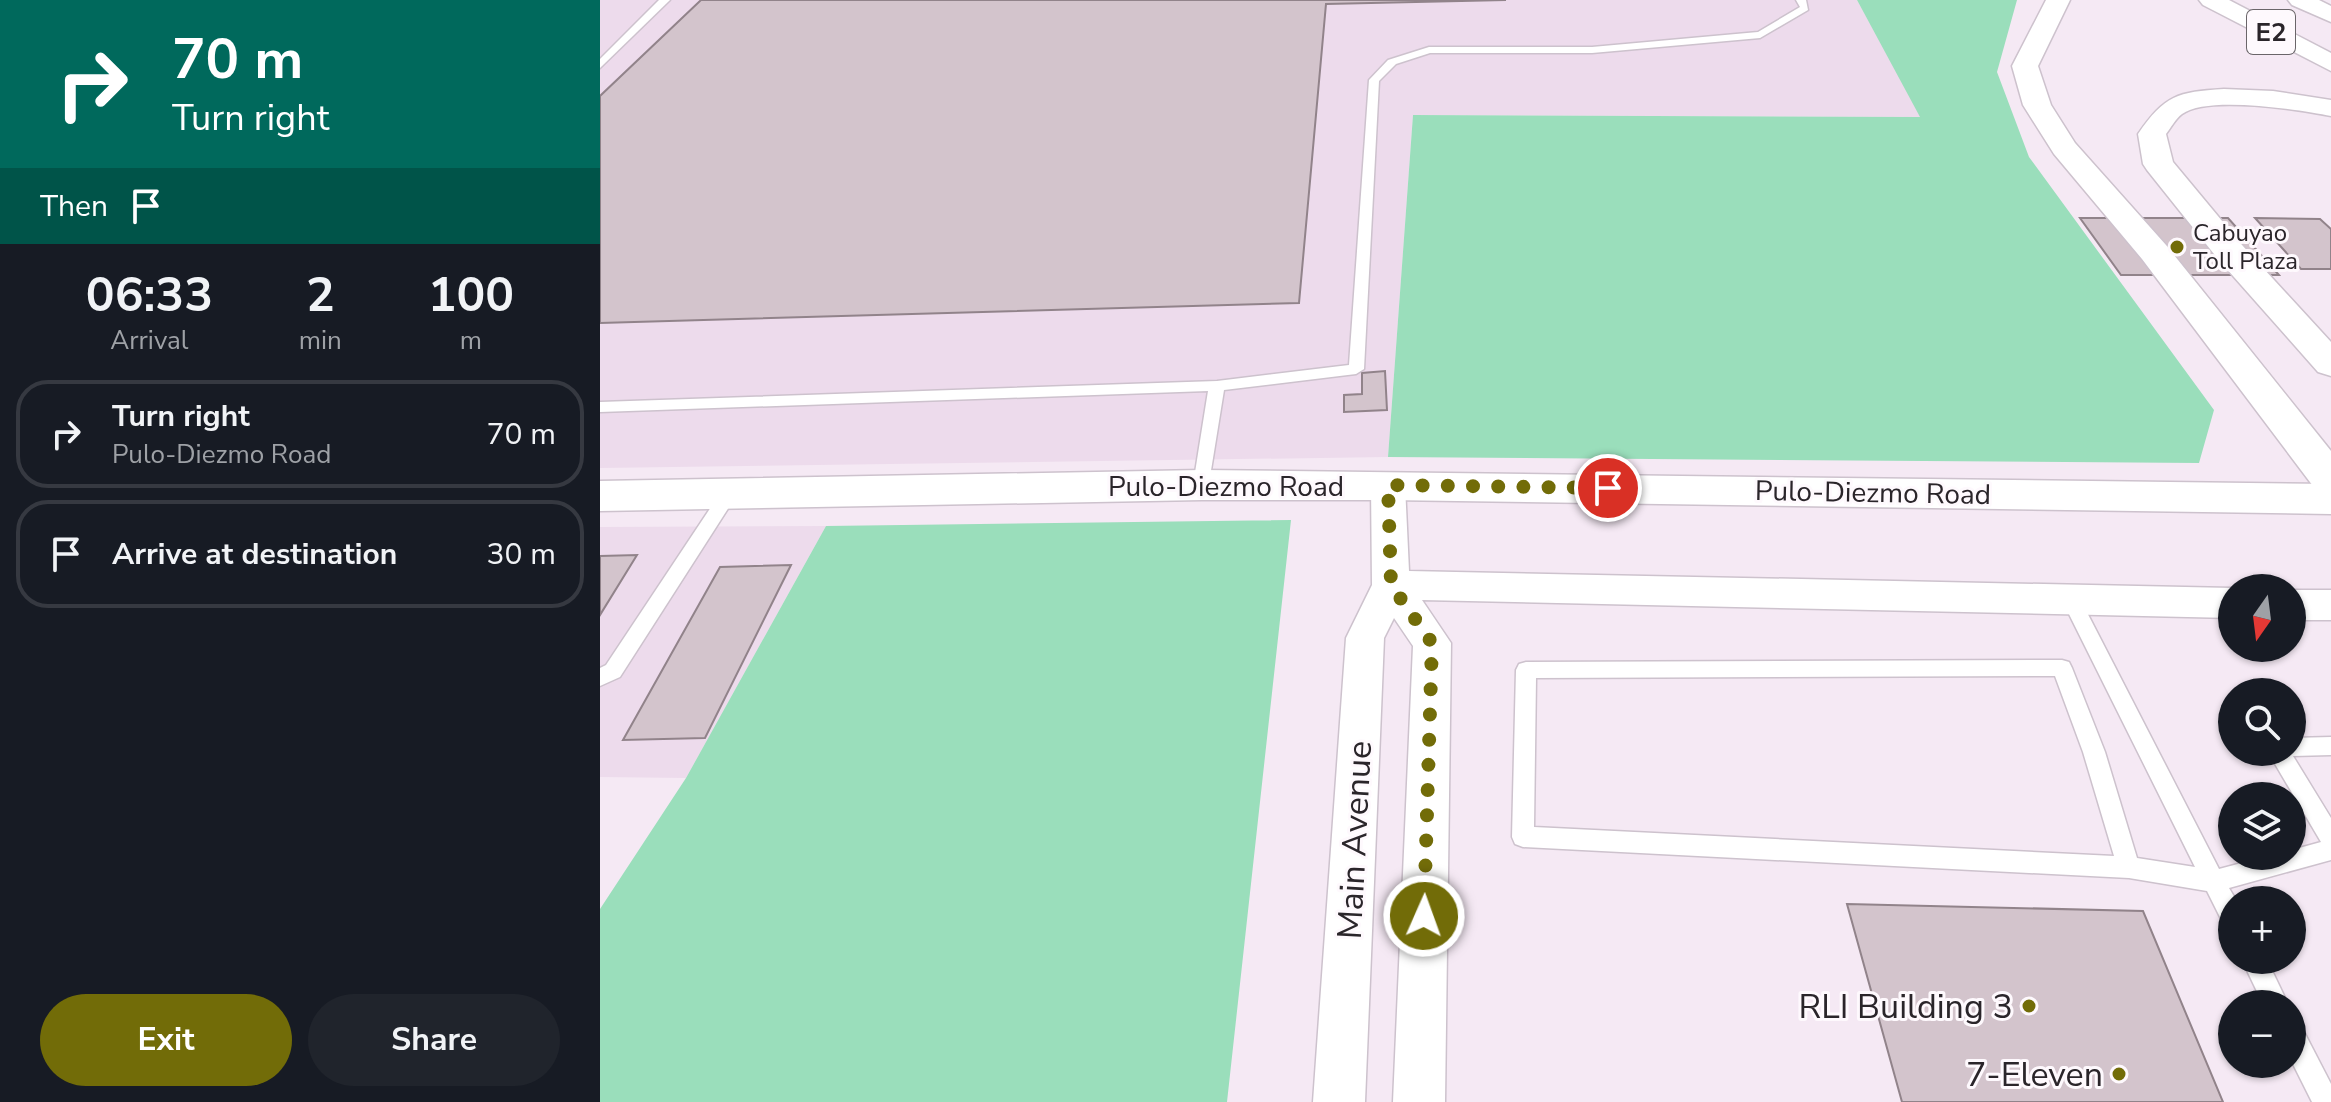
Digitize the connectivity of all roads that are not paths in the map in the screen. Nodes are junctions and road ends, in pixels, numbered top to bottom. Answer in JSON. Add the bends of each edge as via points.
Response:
{"nodes":[{"id":1,"x":665,"y":0,"type":"edge"},
{"id":2,"x":1801,"y":0,"type":"edge"},
{"id":3,"x":2058,"y":0,"type":"edge"},
{"id":4,"x":2211,"y":0,"type":"edge"},
{"id":5,"x":2300,"y":0,"type":"edge"},
{"id":6,"x":2331,"y":15,"type":"edge"},
{"id":7,"x":2331,"y":63,"type":"edge"},
{"id":8,"x":600,"y":65,"type":"edge"},
{"id":9,"x":2331,"y":108,"type":"edge"},
{"id":10,"x":2331,"y":364,"type":"edge"},
{"id":11,"x":1217,"y":386,"type":"junction"},
{"id":12,"x":600,"y":407,"type":"edge"},
{"id":13,"x":2331,"y":480,"type":"edge"},
{"id":14,"x":1202,"y":485,"type":"junction"},
{"id":15,"x":1388,"y":485,"type":"junction"},
{"id":16,"x":729,"y":493,"type":"junction"},
{"id":17,"x":600,"y":496,"type":"edge"},
{"id":18,"x":2331,"y":499,"type":"edge"},
{"id":19,"x":1391,"y":585,"type":"junction"},
{"id":20,"x":2071,"y":600,"type":"junction"},
{"id":21,"x":2218,"y":603,"type":"edge"},
{"id":22,"x":2306,"y":605,"type":"edge"},
{"id":23,"x":2331,"y":605,"type":"edge"},
{"id":24,"x":600,"y":678,"type":"edge"},
{"id":25,"x":2331,"y":746,"type":"edge"},
{"id":26,"x":2306,"y":747,"type":"edge"},
{"id":27,"x":2287,"y":766,"type":"edge"},
{"id":28,"x":2331,"y":838,"type":"edge"},
{"id":29,"x":2331,"y":850,"type":"edge"},
{"id":30,"x":2129,"y":867,"type":"junction"},
{"id":31,"x":2214,"y":881,"type":"junction"},
{"id":32,"x":2218,"y":889,"type":"edge"},
{"id":33,"x":2306,"y":1063,"type":"edge"},
{"id":34,"x":1339,"y":1102,"type":"edge"},
{"id":35,"x":1419,"y":1102,"type":"edge"},
{"id":36,"x":2326,"y":1102,"type":"edge"}],
"edges":[{"from":1,"to":8,"type":"lane"},
{"from":2,"to":11,"type":"lane","via":[[1805,8],[1760,35],[1592,50],[1429,50],[1392,62],[1374,80],[1356,369]]},
{"from":3,"to":13,"type":"main road","via":[[2025,66],[2037,105],[2064,148],[2154,252]]},
{"from":4,"to":7,"type":"main road","number":"E2"},
{"from":5,"to":6,"type":"main road","number":"E2"},
{"from":9,"to":10,"type":"main road","via":[[2257,97],[2204,99],[2173,107],[2152,134],[2158,164]]},
{"from":11,"to":12,"type":"lane"},
{"from":11,"to":14,"type":"lane"},
{"from":14,"to":15,"type":"main road","name":"Pulo-Diezmo Road"},
{"from":14,"to":16,"type":"main road","name":"Pulo-Diezmo Road"},
{"from":15,"to":18,"type":"main road","name":"Pulo-Diezmo Road"},
{"from":15,"to":19,"type":"street","name":"Main Avenue"},
{"from":16,"to":17,"type":"main road","name":"Pulo-Diezmo Road"},
{"from":16,"to":24,"type":"lane","via":[[613,671]]},
{"from":19,"to":20,"type":"street"},
{"from":19,"to":34,"type":"street","name":"Main Avenue","via":[[1365,638]]},
{"from":19,"to":35,"type":"street","via":[[1432,643]]},
{"from":20,"to":21,"type":"street"},
{"from":20,"to":31,"type":"lane"},
{"from":22,"to":23,"type":"street"},
{"from":25,"to":26,"type":"lane"},
{"from":27,"to":28,"type":"lane"},
{"from":29,"to":31,"type":"lane"},
{"from":30,"to":30,"type":"lane","via":[[1523,837],[1526,670],[2062,668]]},
{"from":30,"to":31,"type":"lane"},
{"from":31,"to":32,"type":"lane"},
{"from":33,"to":36,"type":"lane"}]}
